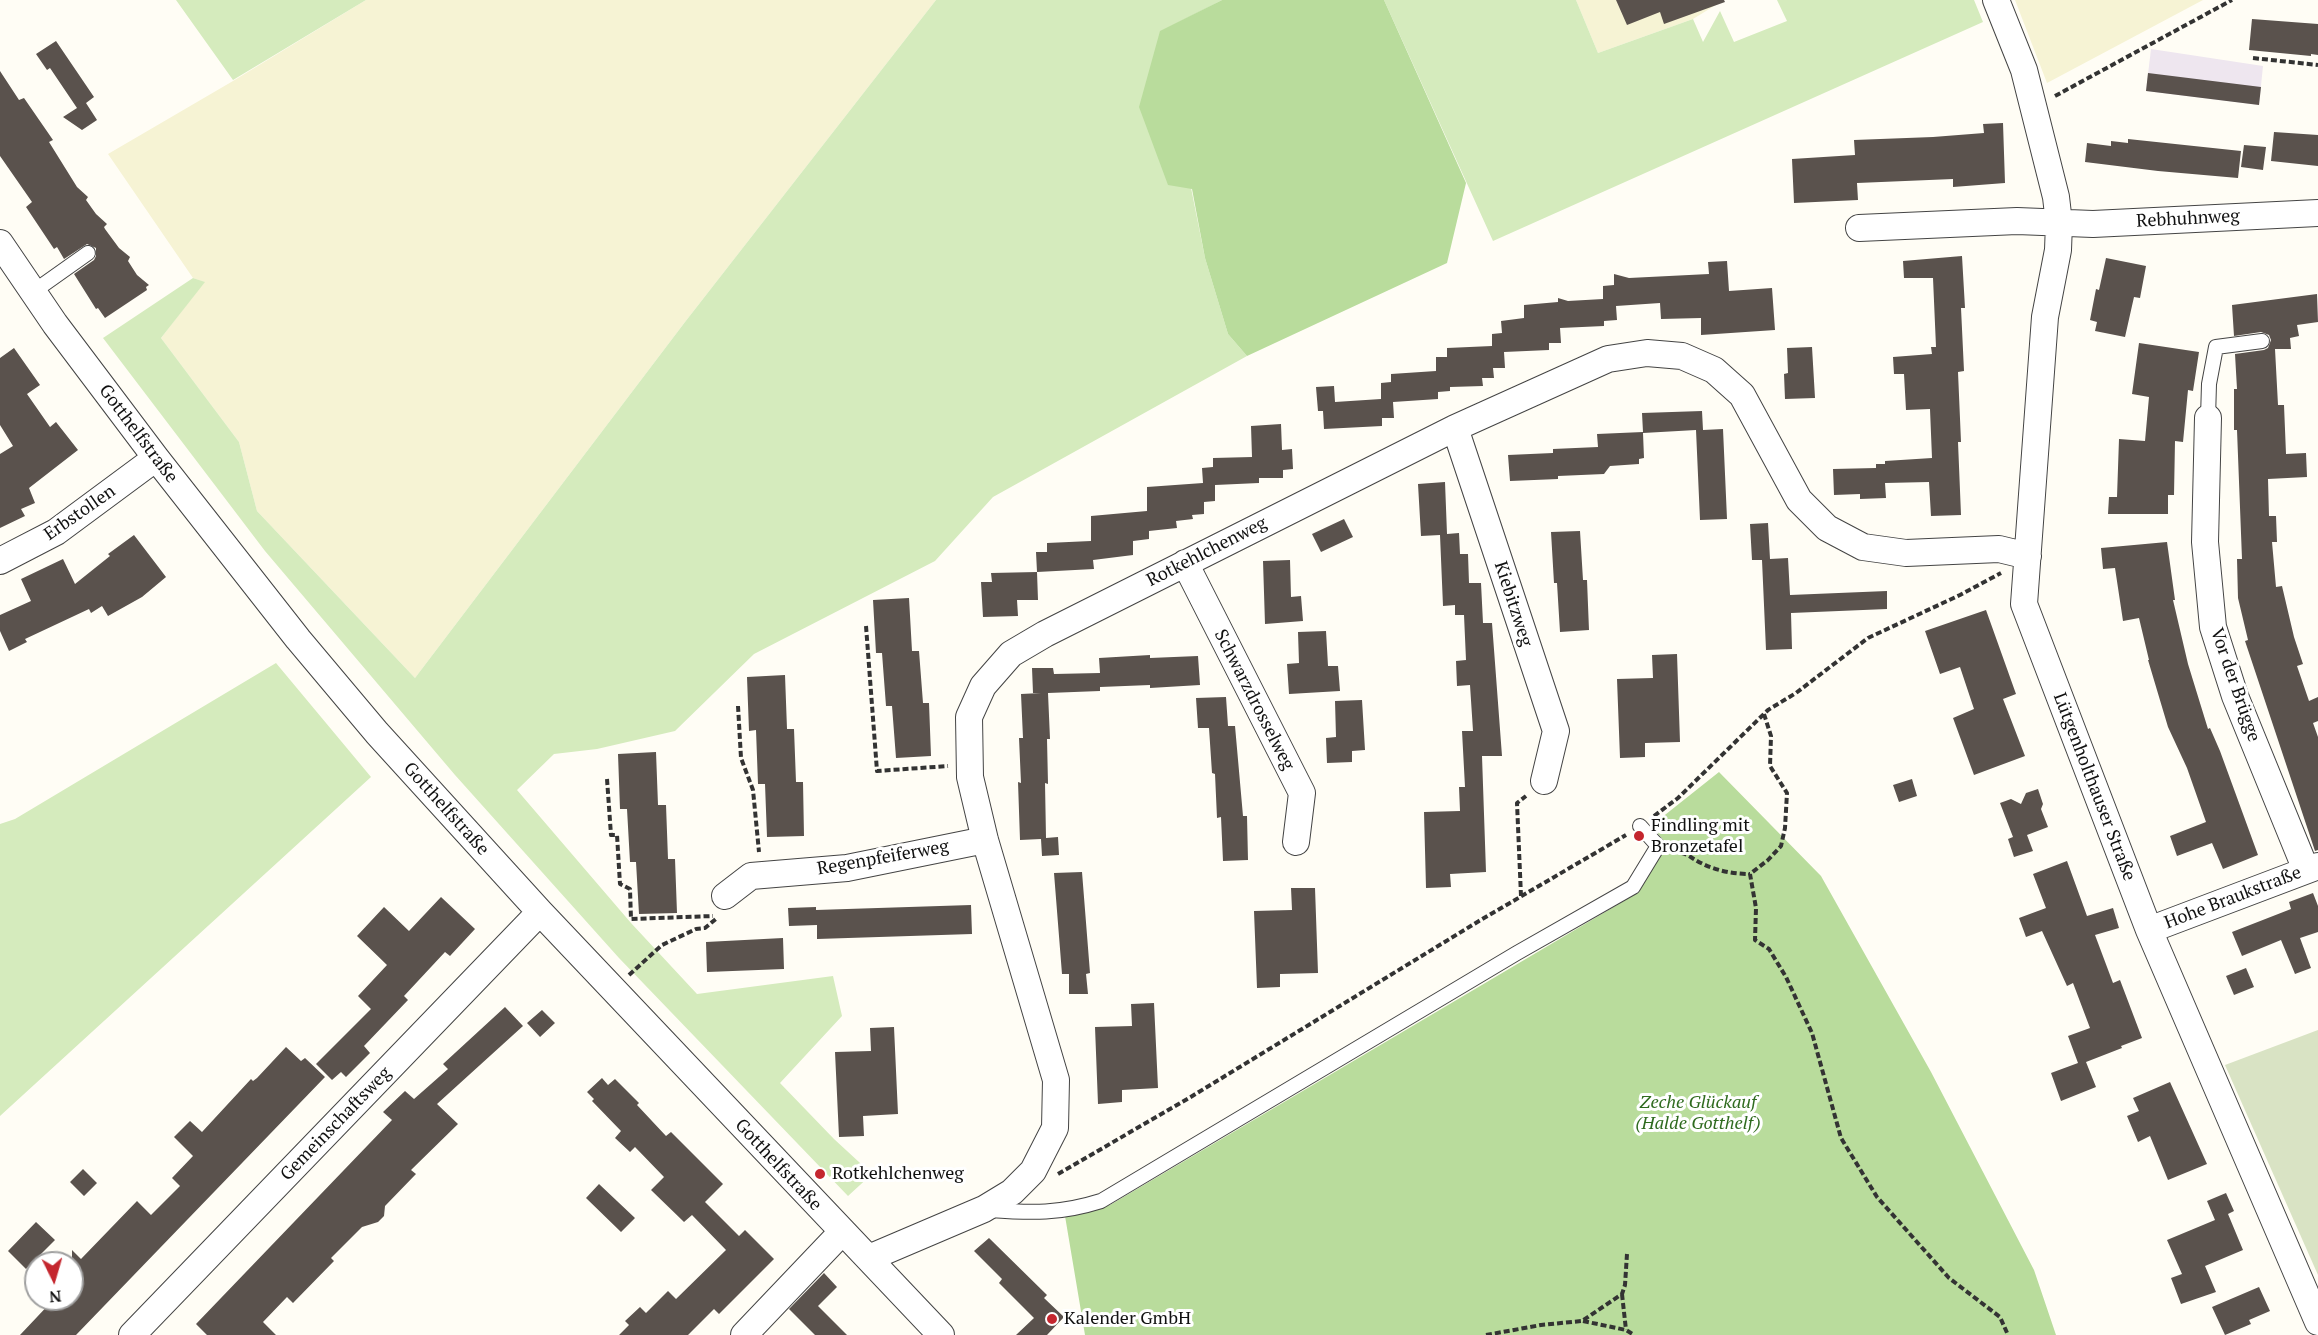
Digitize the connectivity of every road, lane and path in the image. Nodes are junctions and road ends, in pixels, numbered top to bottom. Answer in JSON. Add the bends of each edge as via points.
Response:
{"nodes":[{"id":1,"x":1996,"y":0,"type":"edge"},
{"id":2,"x":2232,"y":0,"type":"edge"},
{"id":3,"x":2253,"y":58,"type":"dead end"},
{"id":4,"x":2318,"y":65,"type":"edge"},
{"id":5,"x":2033,"y":108,"type":"junction"},
{"id":6,"x":2318,"y":213,"type":"edge"},
{"id":7,"x":2059,"y":223,"type":"junction"},
{"id":8,"x":1859,"y":228,"type":"dead end"},
{"id":9,"x":0,"y":243,"type":"edge"},
{"id":10,"x":88,"y":253,"type":"dead end"},
{"id":11,"x":33,"y":292,"type":"junction"},
{"id":12,"x":2262,"y":341,"type":"dead end"},
{"id":13,"x":2208,"y":418,"type":"joint"},
{"id":14,"x":1455,"y":428,"type":"junction"},
{"id":15,"x":156,"y":458,"type":"junction"},
{"id":16,"x":2028,"y":556,"type":"junction"},
{"id":17,"x":0,"y":561,"type":"edge"},
{"id":18,"x":1185,"y":563,"type":"junction"},
{"id":19,"x":866,"y":626,"type":"dead end"},
{"id":20,"x":738,"y":706,"type":"dead end"},
{"id":21,"x":1764,"y":714,"type":"junction"},
{"id":22,"x":970,"y":764,"type":"junction"},
{"id":23,"x":607,"y":779,"type":"dead end"},
{"id":24,"x":1544,"y":781,"type":"joint"},
{"id":25,"x":1640,"y":826,"type":"junction"},
{"id":26,"x":985,"y":840,"type":"junction"},
{"id":27,"x":1296,"y":842,"type":"dead end"},
{"id":28,"x":1658,"y":846,"type":"junction"},
{"id":29,"x":759,"y":847,"type":"dead end"},
{"id":30,"x":2312,"y":868,"type":"edge"},
{"id":31,"x":1750,"y":874,"type":"junction"},
{"id":32,"x":1521,"y":896,"type":"junction"},
{"id":33,"x":723,"y":906,"type":"junction"},
{"id":34,"x":540,"y":912,"type":"junction"},
{"id":35,"x":2149,"y":930,"type":"junction"},
{"id":36,"x":636,"y":968,"type":"dead end"},
{"id":37,"x":1051,"y":1177,"type":"dead end"},
{"id":38,"x":984,"y":1209,"type":"junction"},
{"id":39,"x":842,"y":1232,"type":"junction"},
{"id":40,"x":1627,"y":1254,"type":"dead end"},
{"id":41,"x":869,"y":1258,"type":"junction"},
{"id":42,"x":1622,"y":1293,"type":"junction"},
{"id":43,"x":1582,"y":1321,"type":"junction"},
{"id":44,"x":2318,"y":1322,"type":"edge"},
{"id":45,"x":1626,"y":1330,"type":"junction"},
{"id":46,"x":132,"y":1335,"type":"edge"},
{"id":47,"x":744,"y":1335,"type":"edge"},
{"id":48,"x":941,"y":1335,"type":"edge"},
{"id":49,"x":1486,"y":1335,"type":"edge"},
{"id":50,"x":1634,"y":1335,"type":"edge"},
{"id":51,"x":2008,"y":1335,"type":"edge"}],
"edges":[{"from":1,"to":5,"type":"street","name":"Lütgenholthauser Straße","via":[[2024,70]]},
{"from":2,"to":5,"type":"path"},
{"from":3,"to":4,"type":"path"},
{"from":5,"to":7,"type":"street","name":"Lütgenholthauser Straße"},
{"from":6,"to":7,"type":"street","name":"Rebhuhnweg"},
{"from":7,"to":8,"type":"street","via":[[2017,221]]},
{"from":7,"to":16,"type":"street","name":"Lütgenholthauser Straße","via":[[2045,317]]},
{"from":9,"to":11,"type":"street","name":"Gotthelfstraße"},
{"from":10,"to":11,"type":"lane"},
{"from":11,"to":15,"type":"street","name":"Gotthelfstraße"},
{"from":12,"to":13,"type":"lane","via":[[2216,347]]},
{"from":13,"to":30,"type":"street","name":"Vor der Brügge","via":[[2205,542],[2213,627],[2235,696]]},
{"from":14,"to":16,"type":"street","name":"Rotkehlchenweg","via":[[1608,359],[1647,353],[1682,356],[1714,370],[1742,395],[1798,500],[1827,528],[1863,547],[1906,553],[1999,549]]},
{"from":14,"to":18,"type":"street","name":"Rotkehlchenweg"},
{"from":14,"to":24,"type":"street","name":"Kiebitzweg","via":[[1556,731]]},
{"from":15,"to":17,"type":"street","name":"Erbstollen","via":[[56,532]]},
{"from":15,"to":34,"type":"street","name":"Gotthelfstraße","via":[[377,733]]},
{"from":16,"to":21,"type":"path","via":[[1960,595],[1868,638]]},
{"from":16,"to":35,"type":"street","name":"Lütgenholthauser Straße","via":[[2024,604]]},
{"from":18,"to":22,"type":"street","name":"Rotkehlchenweg","via":[[1011,654],[983,686],[969,717]]},
{"from":18,"to":27,"type":"street","name":"Schwarzdrosselweg","via":[[1302,793]]},
{"from":19,"to":22,"type":"path","via":[[877,771]]},
{"from":20,"to":29,"type":"path","via":[[741,758],[753,790]]},
{"from":21,"to":25,"type":"path","via":[[1678,798]]},
{"from":21,"to":31,"type":"path","via":[[1771,736],[1770,766],[1787,793],[1787,807],[1781,846]]},
{"from":22,"to":26,"type":"street","name":"Rotkehlchenweg"},
{"from":23,"to":33,"type":"path","via":[[611,836],[617,835],[620,884],[630,889],[631,919]]},
{"from":24,"to":32,"type":"path","via":[[1517,803]]},
{"from":25,"to":28,"type":"lane"},
{"from":25,"to":32,"type":"path"},
{"from":26,"to":33,"type":"street","name":"Regenpfeiferweg","via":[[847,868],[751,876]]},
{"from":26,"to":38,"type":"street","name":"Rotkehlchenweg","via":[[1056,1080],[1055,1128],[1033,1171],[1012,1192]]},
{"from":28,"to":31,"type":"path","via":[[1689,854],[1702,864],[1721,870]]},
{"from":28,"to":38,"type":"lane","via":[[1633,887],[1101,1201],[1076,1209],[1037,1213]]},
{"from":30,"to":35,"type":"street","name":"Hohe Braukstraße"},
{"from":31,"to":51,"type":"path","via":[[1756,908],[1755,940],[1768,949],[1786,977],[1812,1033],[1841,1138],[1877,1197],[1949,1278],[2000,1317]]},
{"from":32,"to":37,"type":"path","via":[[1189,1098]]},
{"from":33,"to":36,"type":"path","via":[[705,928],[662,945]]},
{"from":34,"to":39,"type":"street","name":"Gotthelfstraße"},
{"from":34,"to":46,"type":"street","name":"Gemeinschaftsweg"},
{"from":35,"to":44,"type":"street","name":"Lütgenholthauser Straße"},
{"from":38,"to":41,"type":"street","name":"Rotkehlchenweg"},
{"from":39,"to":41,"type":"street","name":"Gotthelfstraße"},
{"from":39,"to":47,"type":"street"},
{"from":40,"to":42,"type":"path"},
{"from":41,"to":48,"type":"street","name":"Gotthelfstraße"},
{"from":42,"to":43,"type":"path"},
{"from":42,"to":45,"type":"path"},
{"from":43,"to":45,"type":"path"},
{"from":43,"to":49,"type":"path"},
{"from":45,"to":50,"type":"path"}]}
